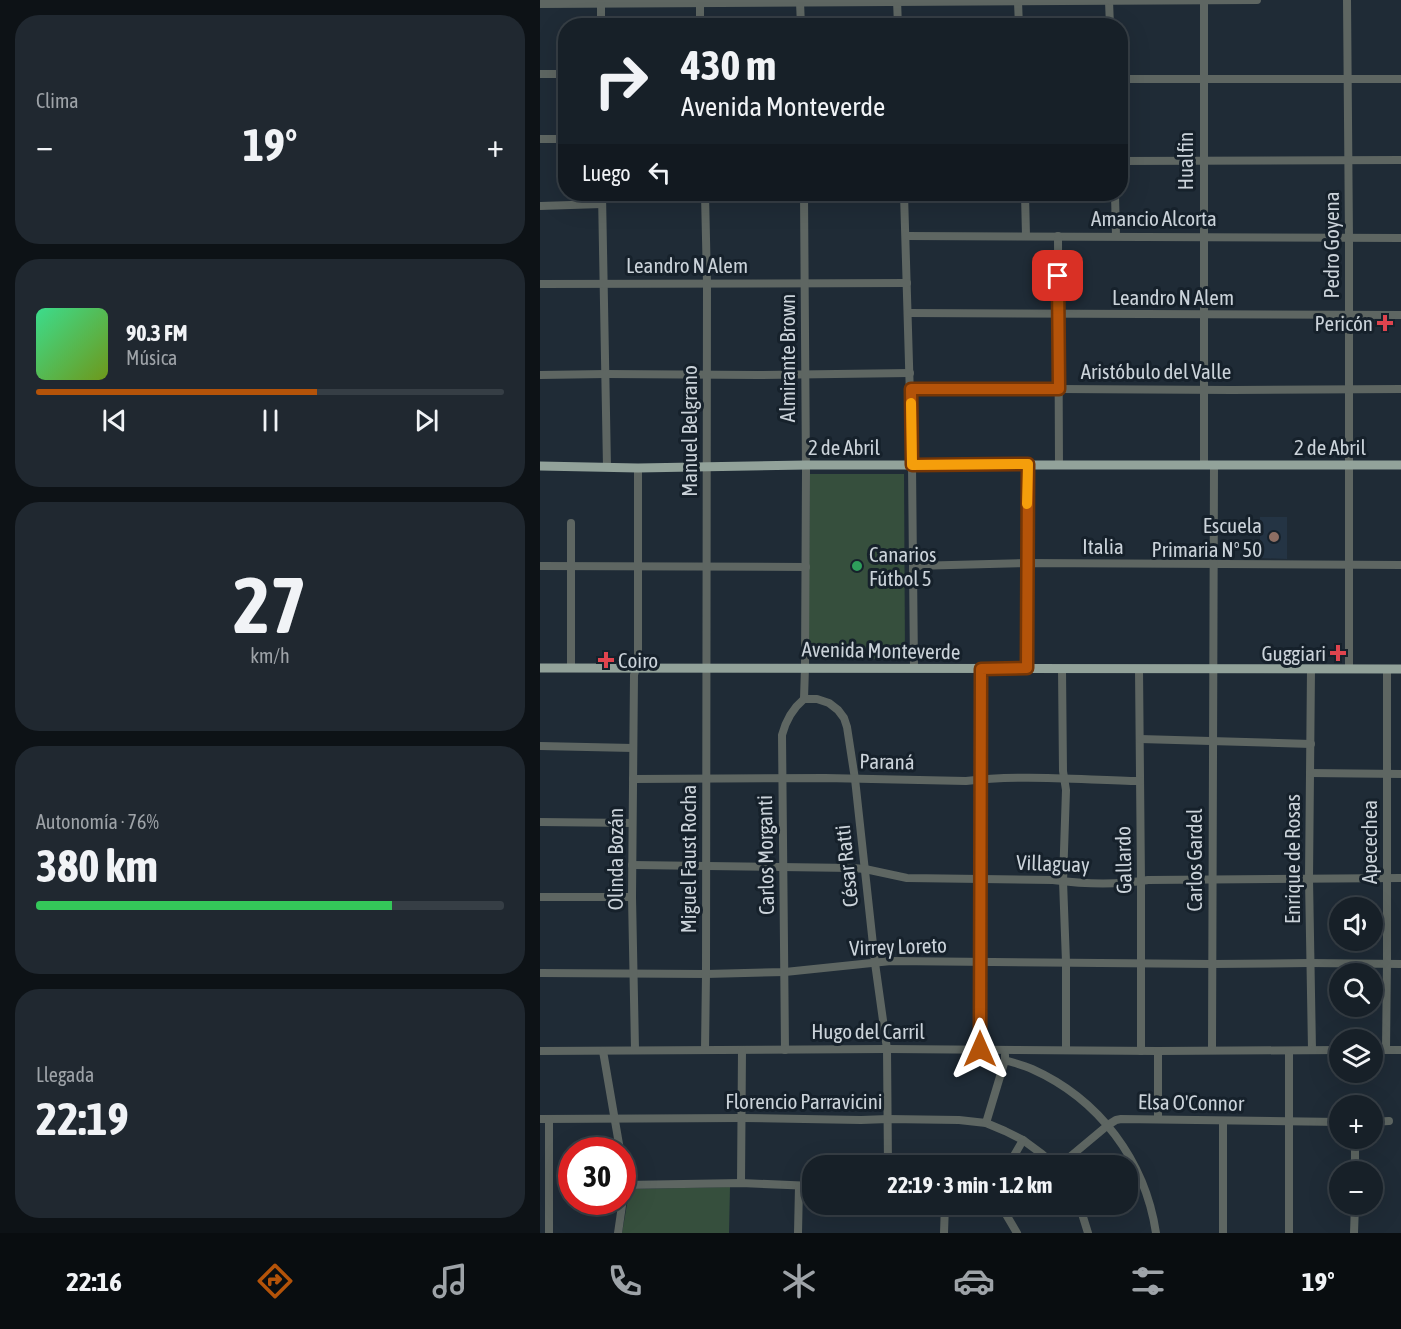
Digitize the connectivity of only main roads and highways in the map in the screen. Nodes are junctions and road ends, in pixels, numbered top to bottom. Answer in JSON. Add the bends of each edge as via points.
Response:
{"nodes":[{"id":1,"x":1401,"y":465,"type":"edge"},
{"id":2,"x":540,"y":466,"type":"edge"},
{"id":3,"x":540,"y":668,"type":"edge"},
{"id":4,"x":1401,"y":669,"type":"edge"}],
"edges":[{"from":1,"to":2,"type":"main road","name":"2 de Abril"},
{"from":3,"to":4,"type":"main road","name":"Avenida Monteverde"}]}
